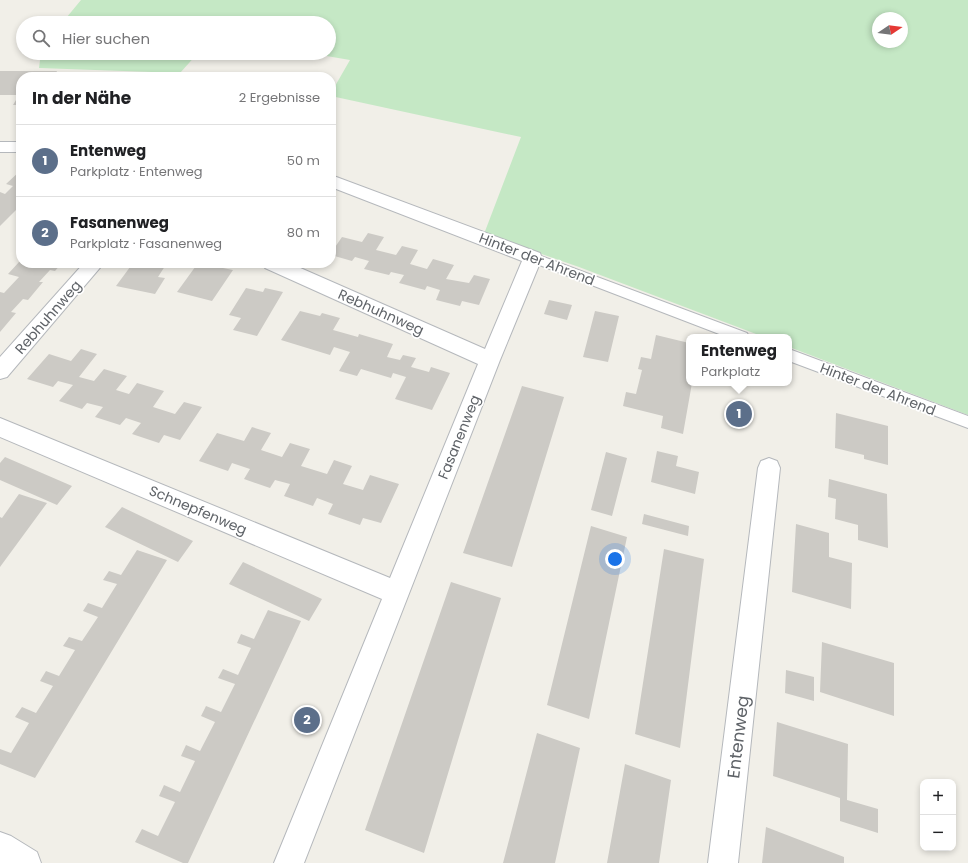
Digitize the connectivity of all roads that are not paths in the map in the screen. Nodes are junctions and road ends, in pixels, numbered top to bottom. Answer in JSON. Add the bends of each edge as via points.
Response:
{"nodes":[{"id":1,"x":16,"y":147,"type":"edge"},
{"id":2,"x":0,"y":148,"type":"edge"},
{"id":3,"x":336,"y":183,"type":"edge"},
{"id":4,"x":533,"y":258,"type":"junction"},
{"id":5,"x":91,"y":268,"type":"edge"},
{"id":6,"x":283,"y":268,"type":"edge"},
{"id":7,"x":734,"y":334,"type":"edge"},
{"id":8,"x":792,"y":356,"type":"edge"},
{"id":9,"x":490,"y":360,"type":"junction"},
{"id":10,"x":0,"y":371,"type":"edge"},
{"id":11,"x":968,"y":422,"type":"edge"},
{"id":12,"x":0,"y":427,"type":"edge"},
{"id":13,"x":768,"y":468,"type":"dead end"},
{"id":14,"x":397,"y":593,"type":"junction"},
{"id":15,"x":0,"y":847,"type":"edge"},
{"id":16,"x":26,"y":863,"type":"edge"},
{"id":17,"x":289,"y":863,"type":"edge"},
{"id":18,"x":723,"y":863,"type":"edge"}],
"edges":[{"from":1,"to":2,"type":"street"},
{"from":3,"to":4,"type":"street","name":"Hinter der Ahrend"},
{"from":4,"to":7,"type":"lane","name":"Hinter der Ahrend"},
{"from":4,"to":9,"type":"street","name":"Fasanenweg"},
{"from":5,"to":10,"type":"street","name":"Rebhuhnweg"},
{"from":6,"to":9,"type":"street","name":"Rebhuhnweg"},
{"from":8,"to":11,"type":"lane","name":"Hinter der Ahrend"},
{"from":9,"to":14,"type":"street","name":"Fasanenweg"},
{"from":12,"to":14,"type":"street","name":"Schnepfenweg"},
{"from":13,"to":18,"type":"street","name":"Entenweg"},
{"from":14,"to":17,"type":"street","name":"Fasanenweg"},
{"from":15,"to":16,"type":"street"}]}
